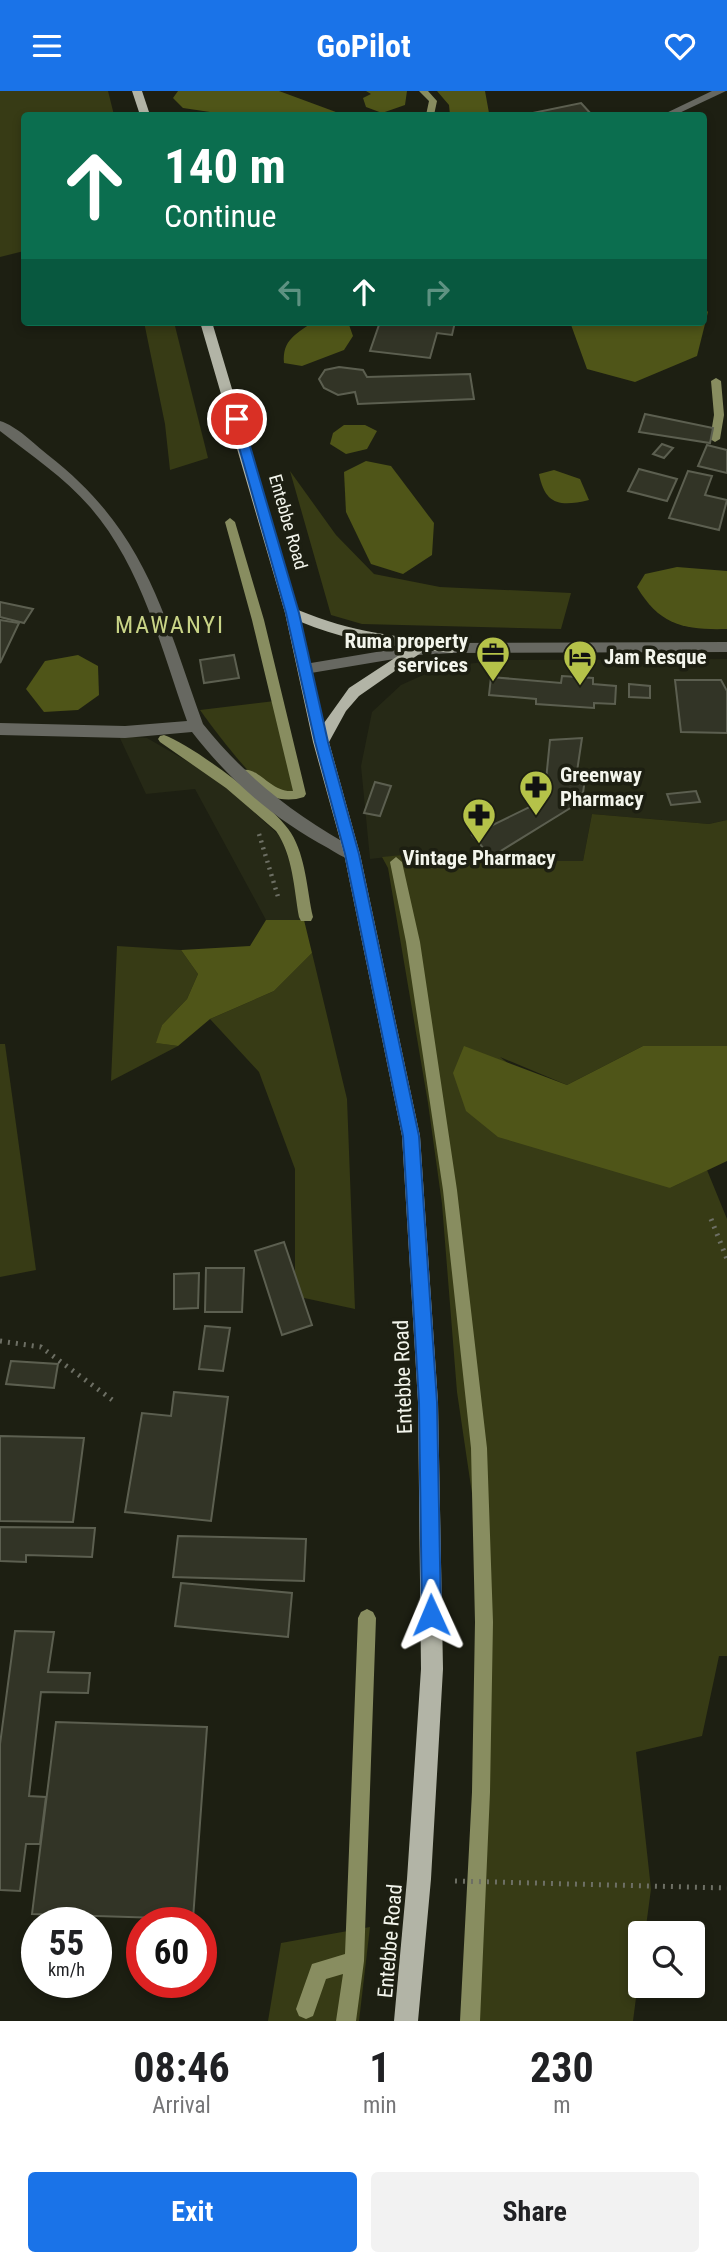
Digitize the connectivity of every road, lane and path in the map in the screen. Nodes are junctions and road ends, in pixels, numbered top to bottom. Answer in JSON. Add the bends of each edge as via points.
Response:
{"nodes":[{"id":1,"x":136,"y":91,"type":"edge"},
{"id":2,"x":721,"y":91,"type":"edge"},
{"id":3,"x":144,"y":112,"type":"edge"},
{"id":4,"x":674,"y":112,"type":"edge"},
{"id":5,"x":207,"y":326,"type":"edge"},
{"id":6,"x":0,"y":425,"type":"edge"},
{"id":7,"x":292,"y":613,"type":"junction"},
{"id":8,"x":727,"y":647,"type":"edge"},
{"id":9,"x":452,"y":648,"type":"junction"},
{"id":10,"x":418,"y":650,"type":"junction"},
{"id":11,"x":305,"y":669,"type":"junction"},
{"id":12,"x":196,"y":726,"type":"junction"},
{"id":13,"x":0,"y":729,"type":"edge"},
{"id":14,"x":321,"y":742,"type":"junction"},
{"id":15,"x":259,"y":831,"type":"dead end"},
{"id":16,"x":352,"y":854,"type":"junction"},
{"id":17,"x":279,"y":900,"type":"dead end"},
{"id":18,"x":711,"y":1219,"type":"dead end"},
{"id":19,"x":727,"y":1259,"type":"edge"},
{"id":20,"x":0,"y":1341,"type":"edge"},
{"id":21,"x":114,"y":1402,"type":"dead end"},
{"id":22,"x":466,"y":1881,"type":"dead end"},
{"id":23,"x":727,"y":1888,"type":"edge"},
{"id":24,"x":405,"y":2021,"type":"edge"}],
"edges":[{"from":1,"to":3,"type":"main road"},
{"from":2,"to":4,"type":"street"},
{"from":5,"to":7,"type":"main road","name":"Entebbe Road"},
{"from":6,"to":12,"type":"street","via":[[95,504],[124,544],[152,600]]},
{"from":7,"to":9,"type":"main road","via":[[366,638]]},
{"from":7,"to":11,"type":"main road","name":"Entebbe Road"},
{"from":8,"to":9,"type":"street"},
{"from":9,"to":10,"type":"street"},
{"from":10,"to":11,"type":"street"},
{"from":10,"to":14,"type":"main road","via":[[354,692]]},
{"from":11,"to":14,"type":"main road","name":"Entebbe Road"},
{"from":12,"to":13,"type":"street","via":[[125,732]]},
{"from":12,"to":16,"type":"street","via":[[221,760],[261,797],[315,835]]},
{"from":14,"to":16,"type":"main road","name":"Entebbe Road"},
{"from":15,"to":17,"type":"path"},
{"from":16,"to":24,"type":"main road","name":"Entebbe Road","via":[[411,1136],[428,1402],[432,1669]]},
{"from":18,"to":19,"type":"path"},
{"from":20,"to":21,"type":"path","via":[[41,1347]]},
{"from":22,"to":23,"type":"path"}]}
